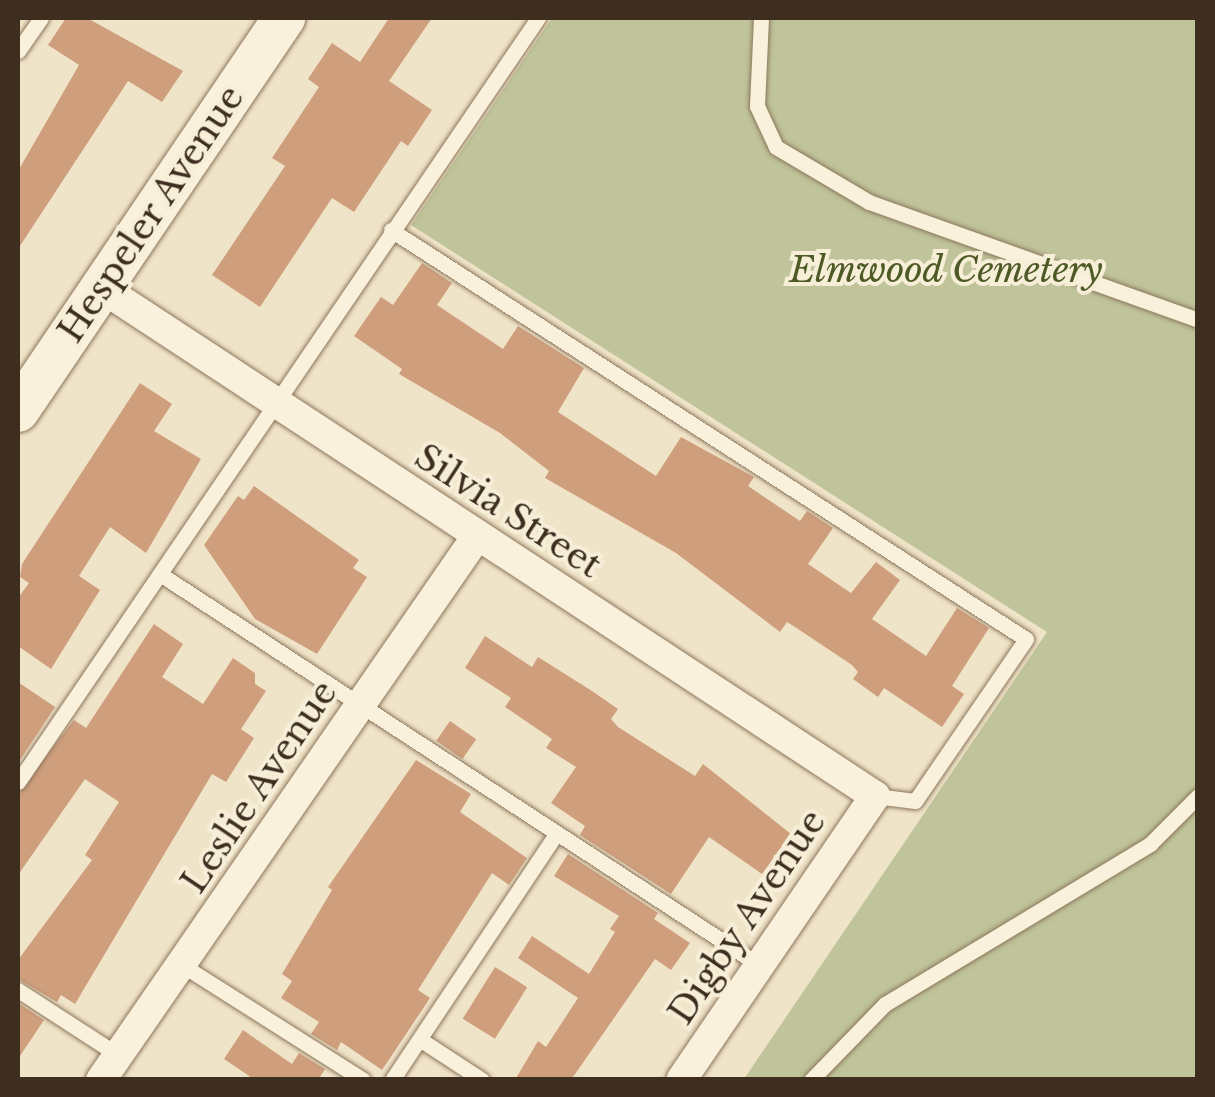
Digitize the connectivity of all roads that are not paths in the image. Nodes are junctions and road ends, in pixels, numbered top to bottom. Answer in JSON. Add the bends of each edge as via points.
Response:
{"nodes":[{"id":1,"x":41,"y":18,"type":"edge"},
{"id":2,"x":284,"y":18,"type":"edge"},
{"id":3,"x":538,"y":18,"type":"edge"},
{"id":4,"x":760,"y":18,"type":"edge"},
{"id":5,"x":18,"y":51,"type":"edge"},
{"id":6,"x":391,"y":230,"type":"junction"},
{"id":7,"x":102,"y":288,"type":"junction"},
{"id":8,"x":1198,"y":320,"type":"edge"},
{"id":9,"x":276,"y":403,"type":"junction"},
{"id":10,"x":18,"y":411,"type":"edge"},
{"id":11,"x":478,"y":536,"type":"junction"},
{"id":12,"x":160,"y":574,"type":"junction"},
{"id":13,"x":360,"y":705,"type":"junction"},
{"id":14,"x":18,"y":782,"type":"edge"},
{"id":15,"x":875,"y":796,"type":"junction"},
{"id":16,"x":1198,"y":796,"type":"edge"},
{"id":17,"x":557,"y":832,"type":"junction"},
{"id":18,"x":182,"y":965,"type":"junction"},
{"id":19,"x":759,"y":965,"type":"junction"},
{"id":20,"x":18,"y":990,"type":"edge"},
{"id":21,"x":420,"y":1040,"type":"junction"},
{"id":22,"x":110,"y":1068,"type":"edge"},
{"id":23,"x":362,"y":1080,"type":"edge"},
{"id":24,"x":392,"y":1080,"type":"edge"},
{"id":25,"x":482,"y":1080,"type":"edge"},
{"id":26,"x":681,"y":1080,"type":"edge"},
{"id":27,"x":811,"y":1080,"type":"edge"}],
"edges":[{"from":1,"to":5,"type":"lane"},
{"from":2,"to":7,"type":"main road","name":"Hespeler Avenue"},
{"from":3,"to":6,"type":"lane"},
{"from":4,"to":8,"type":"lane","via":[[757,106],[776,146],[869,202]]},
{"from":6,"to":9,"type":"lane"},
{"from":6,"to":15,"type":"lane","via":[[1026,639],[915,800]]},
{"from":7,"to":9,"type":"street","name":"Silvia Street"},
{"from":7,"to":10,"type":"main road","name":"Hespeler Avenue"},
{"from":9,"to":11,"type":"street","name":"Silvia Street"},
{"from":9,"to":12,"type":"lane"},
{"from":11,"to":13,"type":"street","name":"Leslie Avenue"},
{"from":11,"to":15,"type":"street","name":"Silvia Street"},
{"from":12,"to":13,"type":"lane"},
{"from":12,"to":14,"type":"lane"},
{"from":13,"to":17,"type":"lane"},
{"from":13,"to":18,"type":"street","name":"Leslie Avenue"},
{"from":15,"to":19,"type":"street","name":"Digby Avenue"},
{"from":16,"to":27,"type":"lane","via":[[1150,844],[885,1004]]},
{"from":17,"to":19,"type":"lane"},
{"from":17,"to":21,"type":"lane"},
{"from":18,"to":22,"type":"street","name":"Leslie Avenue"},
{"from":18,"to":23,"type":"lane"},
{"from":19,"to":26,"type":"street","name":"Digby Avenue"},
{"from":20,"to":22,"type":"lane"},
{"from":21,"to":24,"type":"lane"},
{"from":21,"to":25,"type":"lane"}]}
